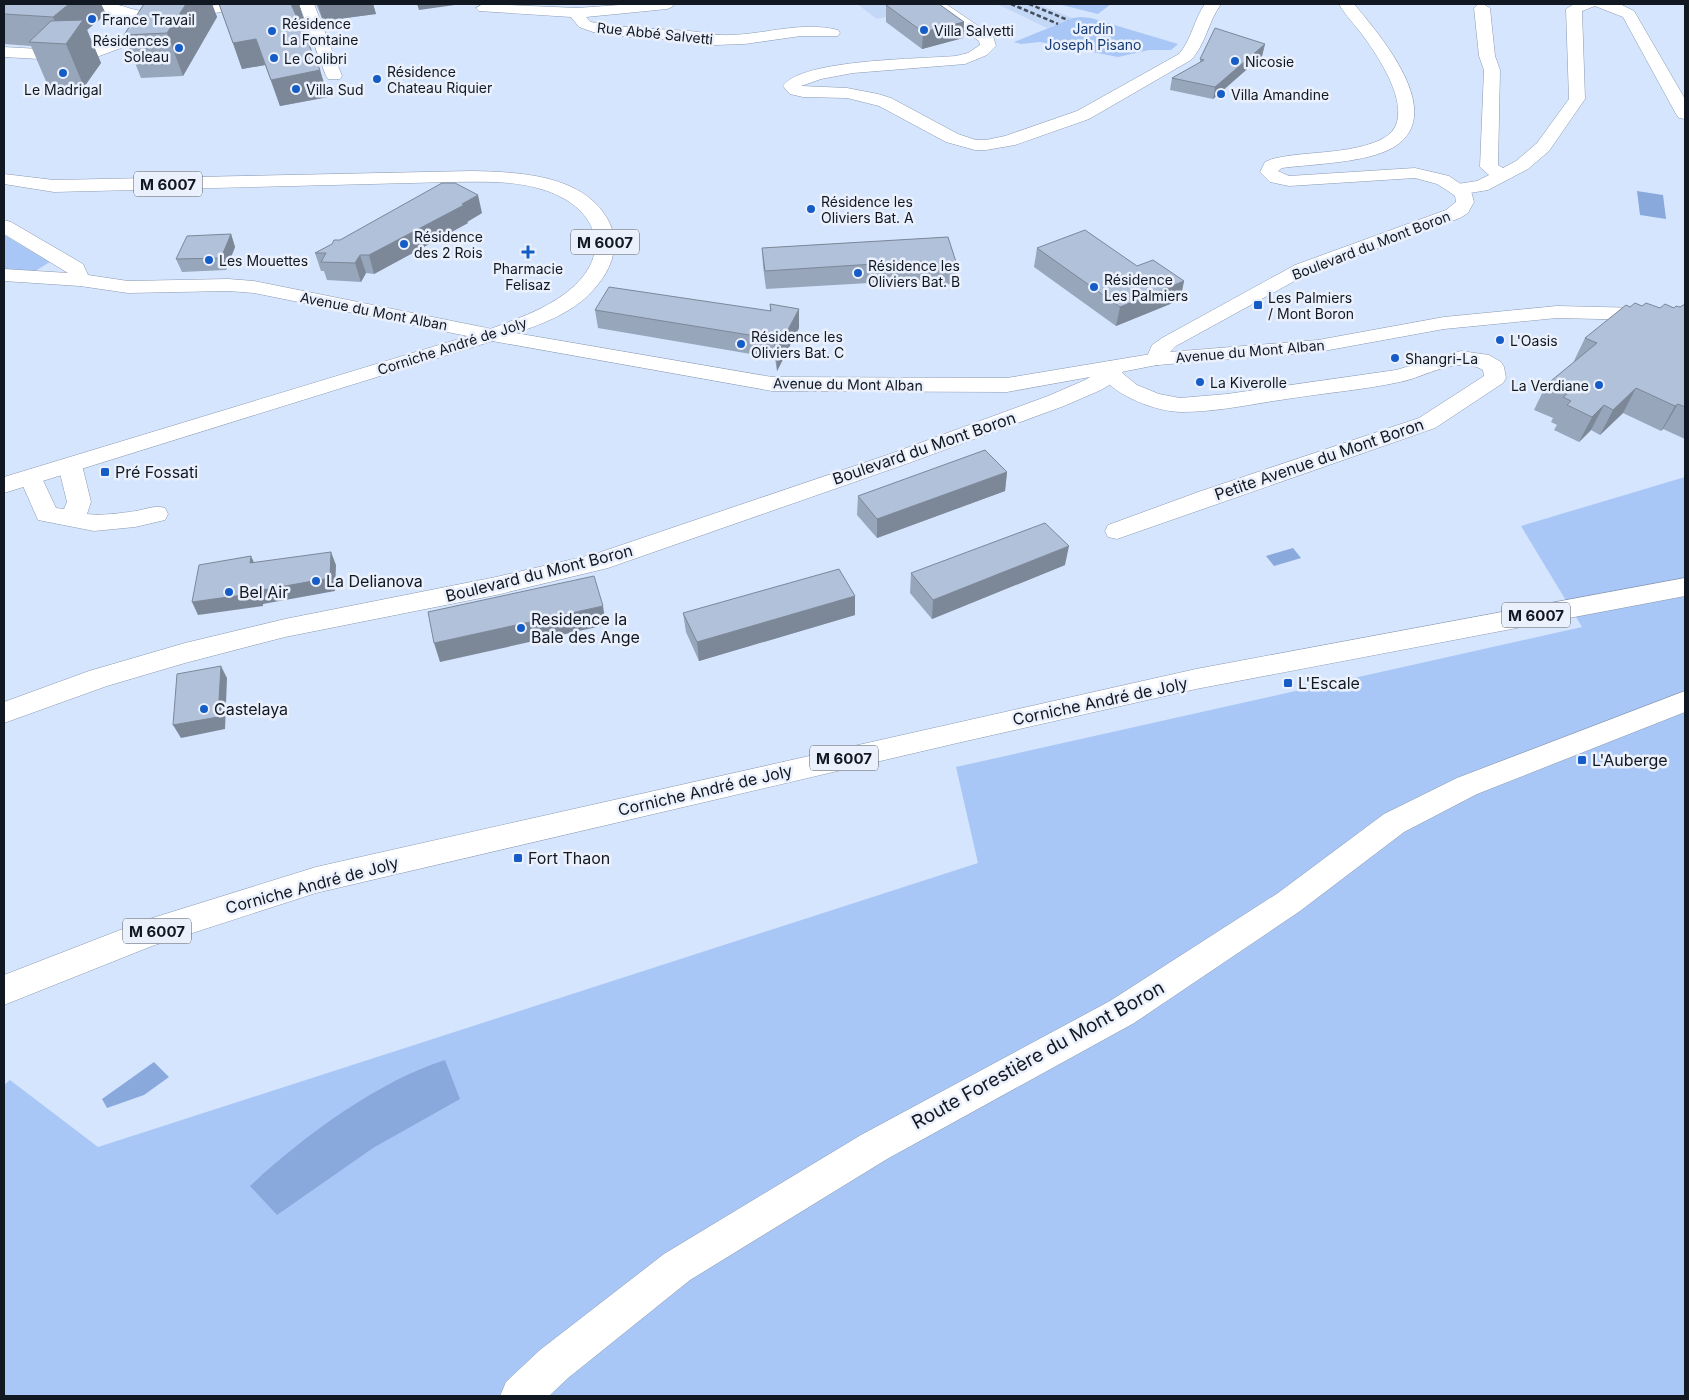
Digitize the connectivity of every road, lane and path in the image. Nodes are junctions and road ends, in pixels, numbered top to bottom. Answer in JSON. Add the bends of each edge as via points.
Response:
{"nodes":[{"id":1,"x":102,"y":4,"type":"edge"},
{"id":2,"x":243,"y":4,"type":"edge"},
{"id":3,"x":306,"y":4,"type":"edge"},
{"id":4,"x":667,"y":4,"type":"edge"},
{"id":5,"x":936,"y":4,"type":"edge"},
{"id":6,"x":1213,"y":4,"type":"edge"},
{"id":7,"x":1346,"y":4,"type":"edge"},
{"id":8,"x":1588,"y":4,"type":"edge"},
{"id":9,"x":1601,"y":4,"type":"edge"},
{"id":10,"x":646,"y":5,"type":"edge"},
{"id":11,"x":483,"y":6,"type":"edge"},
{"id":12,"x":215,"y":8,"type":"junction"},
{"id":13,"x":1482,"y":8,"type":"dead end"},
{"id":14,"x":577,"y":13,"type":"junction"},
{"id":15,"x":131,"y":14,"type":"junction"},
{"id":16,"x":495,"y":25,"type":"dead end"},
{"id":17,"x":832,"y":33,"type":"dead end"},
{"id":18,"x":690,"y":36,"type":"junction"},
{"id":19,"x":108,"y":48,"type":"junction"},
{"id":20,"x":4,"y":52,"type":"edge"},
{"id":21,"x":334,"y":76,"type":"dead end"},
{"id":22,"x":1685,"y":114,"type":"edge"},
{"id":23,"x":1502,"y":176,"type":"junction"},
{"id":24,"x":4,"y":179,"type":"edge"},
{"id":25,"x":1458,"y":189,"type":"junction"},
{"id":26,"x":4,"y":226,"type":"edge"},
{"id":27,"x":4,"y":275,"type":"edge"},
{"id":28,"x":80,"y":280,"type":"junction"},
{"id":29,"x":548,"y":313,"type":"junction"},
{"id":30,"x":1685,"y":315,"type":"edge"},
{"id":31,"x":492,"y":335,"type":"junction"},
{"id":32,"x":555,"y":346,"type":"junction"},
{"id":33,"x":1157,"y":359,"type":"junction"},
{"id":34,"x":1112,"y":371,"type":"junction"},
{"id":35,"x":70,"y":465,"type":"junction"},
{"id":36,"x":31,"y":477,"type":"junction"},
{"id":37,"x":4,"y":485,"type":"edge"},
{"id":38,"x":156,"y":514,"type":"dead end"},
{"id":39,"x":73,"y":519,"type":"junction"},
{"id":40,"x":1117,"y":531,"type":"dead end"},
{"id":41,"x":1685,"y":587,"type":"edge"},
{"id":42,"x":1685,"y":701,"type":"edge"},
{"id":43,"x":4,"y":714,"type":"edge"},
{"id":44,"x":4,"y":990,"type":"edge"},
{"id":45,"x":520,"y":1396,"type":"edge"}],
"edges":[{"from":1,"to":15,"type":"street"},
{"from":2,"to":12,"type":"street"},
{"from":3,"to":21,"type":"street"},
{"from":4,"to":10,"type":"street","name":"Rue Abbé Salvetti"},
{"from":5,"to":6,"type":"street","via":[[987,39],[988,46],[972,57],[860,68],[807,78],[791,86],[803,92],[847,93],[872,98],[952,138],[975,145],[995,144],[1083,115],[1185,57],[1194,47],[1204,17]]},
{"from":7,"to":25,"type":"street","name":"Boulevard du Mont Boron","via":[[1388,60],[1402,88],[1407,120],[1389,143],[1361,152],[1278,163],[1270,166],[1269,172],[1276,178],[1289,181],[1415,173],[1443,180]]},
{"from":8,"to":23,"type":"street","via":[[1574,9],[1577,99],[1543,147],[1522,165]]},
{"from":9,"to":22,"type":"street","via":[[1629,14]]},
{"from":10,"to":14,"type":"street","name":"Rue Abbé Salvetti"},
{"from":10,"to":18,"type":"street","via":[[685,29]]},
{"from":11,"to":14,"type":"street","name":"Rue Abbé Salvetti"},
{"from":11,"to":16,"type":"street"},
{"from":12,"to":15,"type":"street","via":[[182,13]]},
{"from":12,"to":19,"type":"street"},
{"from":13,"to":23,"type":"street","via":[[1492,70],[1490,167]]},
{"from":14,"to":18,"type":"street","name":"Rue Abbé Salvetti","via":[[586,26]]},
{"from":15,"to":19,"type":"street"},
{"from":17,"to":18,"type":"street","name":"Rue Abbé Salvetti","via":[[802,31],[767,38],[700,40]]},
{"from":19,"to":20,"type":"street","via":[[75,56]]},
{"from":23,"to":25,"type":"street","via":[[1481,186]]},
{"from":24,"to":29,"type":"street","name":"Corniche André de Joly","number":"M 6007","via":[[54,186],[474,177],[538,182],[566,192],[591,209],[604,231],[605,242],[601,262],[584,288]]},
{"from":25,"to":33,"type":"street","name":"Boulevard du Mont Boron","via":[[1465,202],[1453,214],[1302,269],[1181,334],[1160,350]]},
{"from":26,"to":28,"type":"street","via":[[76,268]]},
{"from":27,"to":28,"type":"street","name":"Avenue du Mont Alban"},
{"from":28,"to":31,"type":"street","name":"Avenue du Mont Alban","via":[[128,287],[254,287]]},
{"from":29,"to":31,"type":"street","name":"Corniche André de Joly","number":"M 6007"},
{"from":29,"to":32,"type":"street","via":[[547,334]]},
{"from":30,"to":33,"type":"street","name":"Avenue du Mont Alban","via":[[1557,312],[1444,323],[1318,346]]},
{"from":31,"to":32,"type":"street","name":"Avenue du Mont Alban"},
{"from":31,"to":35,"type":"street","name":"Corniche André de Joly","number":"M 6007"},
{"from":32,"to":34,"type":"street","name":"Avenue du Mont Alban","via":[[772,384],[1007,384]]},
{"from":33,"to":34,"type":"street","name":"Avenue du Mont Alban"},
{"from":34,"to":40,"type":"street","name":"Petite Avenue du Mont Boron","via":[[1129,390],[1180,405],[1399,376],[1462,357],[1481,360],[1493,367],[1495,378],[1427,423]]},
{"from":34,"to":43,"type":"street","name":"Boulevard du Mont Boron","via":[[1093,385],[1056,401],[600,562],[285,628],[99,678]]},
{"from":35,"to":36,"type":"street","name":"Corniche André de Joly","number":"M 6007"},
{"from":35,"to":39,"type":"street","via":[[79,502]]},
{"from":36,"to":37,"type":"street","name":"Corniche André de Joly","number":"M 6007"},
{"from":36,"to":39,"type":"street","via":[[47,514]]},
{"from":38,"to":39,"type":"street","via":[[94,523]]},
{"from":41,"to":44,"type":"street","name":"Corniche André de Joly","number":"M 6007","via":[[1205,678],[334,876],[146,934]]},
{"from":42,"to":45,"type":"street","name":"Route Forestière du Mont Boron","via":[[1467,786],[1394,823],[1289,902],[1122,1012],[874,1146],[676,1267],[554,1364]]}]}
